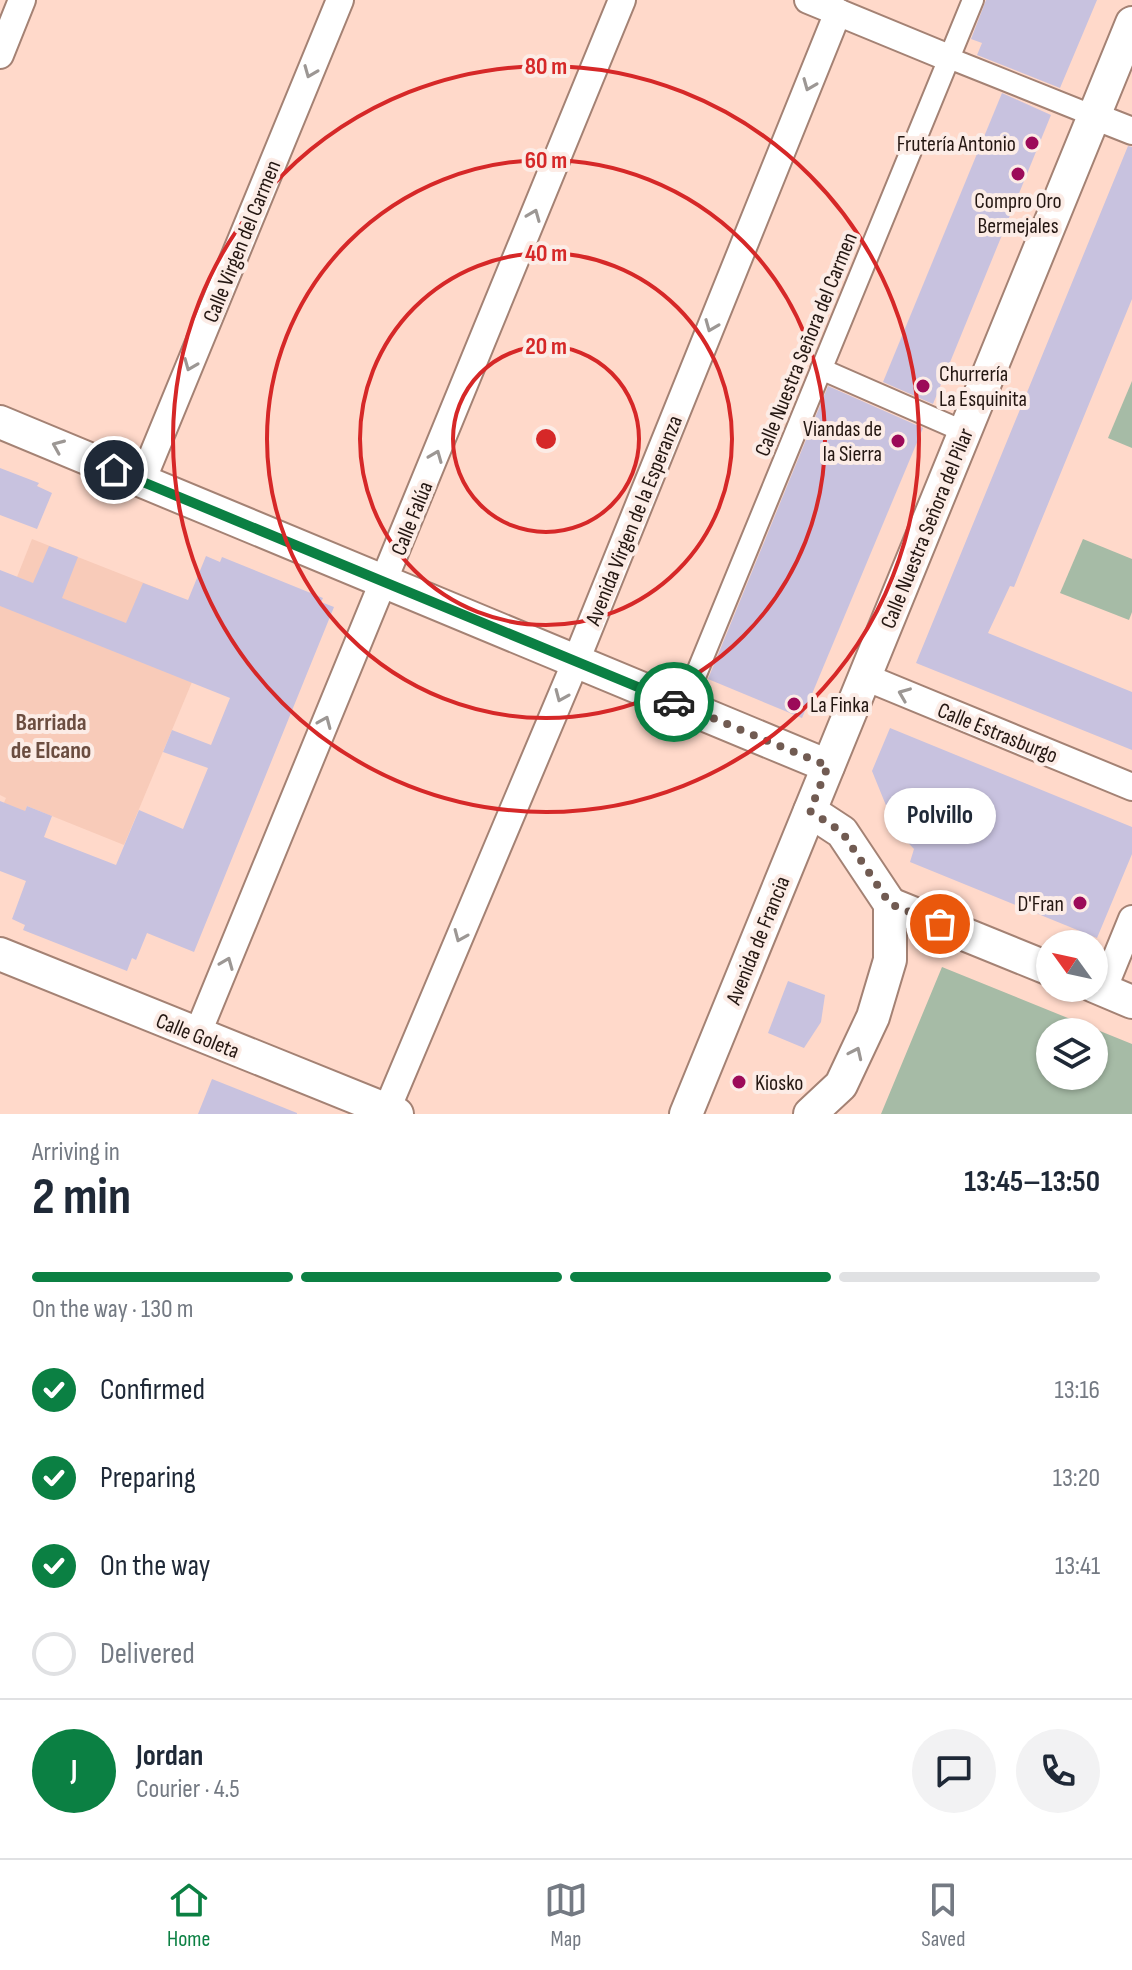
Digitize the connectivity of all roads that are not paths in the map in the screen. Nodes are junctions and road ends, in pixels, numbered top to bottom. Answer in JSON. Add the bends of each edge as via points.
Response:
{"nodes":[{"id":1,"x":22,"y":0,"type":"edge"},
{"id":2,"x":340,"y":0,"type":"edge"},
{"id":3,"x":622,"y":0,"type":"edge"},
{"id":4,"x":808,"y":0,"type":"edge"},
{"id":5,"x":973,"y":0,"type":"edge"},
{"id":6,"x":838,"y":12,"type":"junction"},
{"id":7,"x":1132,"y":23,"type":"edge"},
{"id":8,"x":0,"y":55,"type":"edge"},
{"id":9,"x":949,"y":58,"type":"junction"},
{"id":10,"x":1094,"y":116,"type":"junction"},
{"id":11,"x":1132,"y":131,"type":"edge"},
{"id":12,"x":821,"y":369,"type":"junction"},
{"id":13,"x":0,"y":422,"type":"edge"},
{"id":14,"x":965,"y":432,"type":"junction"},
{"id":15,"x":142,"y":481,"type":"junction"},
{"id":16,"x":385,"y":582,"type":"junction"},
{"id":17,"x":576,"y":661,"type":"junction"},
{"id":18,"x":865,"y":677,"type":"junction"},
{"id":19,"x":683,"y":706,"type":"junction"},
{"id":20,"x":828,"y":766,"type":"junction"},
{"id":21,"x":1132,"y":787,"type":"edge"},
{"id":22,"x":810,"y":811,"type":"junction"},
{"id":23,"x":890,"y":904,"type":"junction"},
{"id":24,"x":1132,"y":919,"type":"edge"},
{"id":25,"x":0,"y":954,"type":"edge"},
{"id":26,"x":1036,"y":963,"type":"edge"},
{"id":27,"x":1110,"y":993,"type":"edge"},
{"id":28,"x":197,"y":1035,"type":"junction"},
{"id":29,"x":390,"y":1112,"type":"edge"},
{"id":30,"x":686,"y":1114,"type":"edge"},
{"id":31,"x":810,"y":1114,"type":"edge"}],
"edges":[{"from":1,"to":8,"type":"street"},
{"from":2,"to":15,"type":"street","name":"Calle Virgen del Carmen","one_way":true},
{"from":16,"to":3,"type":"street","name":"Calle Falúa","one_way":true},
{"from":4,"to":6,"type":"street"},
{"from":5,"to":9,"type":"street","name":"Calle Nuestra Señora del Carmen"},
{"from":6,"to":9,"type":"street"},
{"from":6,"to":17,"type":"street","name":"Avenida Virgen de la Esperanza","one_way":true},
{"from":7,"to":10,"type":"street","name":"Calle Nuestra Señora del Pilar"},
{"from":9,"to":10,"type":"street"},
{"from":9,"to":12,"type":"street","name":"Calle Nuestra Señora del Carmen"},
{"from":10,"to":11,"type":"street"},
{"from":10,"to":14,"type":"street","name":"Calle Nuestra Señora del Pilar"},
{"from":12,"to":14,"type":"street"},
{"from":12,"to":19,"type":"street","name":"Calle Nuestra Señora del Carmen"},
{"from":15,"to":13,"type":"street","one_way":true},
{"from":14,"to":18,"type":"street","name":"Calle Nuestra Señora del Pilar"},
{"from":15,"to":16,"type":"street"},
{"from":16,"to":17,"type":"street"},
{"from":28,"to":16,"type":"street","name":"Calle Falúa","one_way":true},
{"from":17,"to":19,"type":"street"},
{"from":17,"to":29,"type":"street","name":"Avenida Virgen de la Esperanza","one_way":true},
{"from":18,"to":20,"type":"street","name":"Calle Nuestra Señora del Pilar"},
{"from":21,"to":18,"type":"street","name":"Calle Estrasburgo","one_way":true},
{"from":19,"to":20,"type":"street"},
{"from":20,"to":22,"type":"street","name":"Avenida de Francia"},
{"from":22,"to":23,"type":"street","via":[[842,832]]},
{"from":22,"to":30,"type":"street","name":"Avenida de Francia"},
{"from":23,"to":26,"type":"street"},
{"from":31,"to":23,"type":"street","one_way":true,"via":[[841,1085],[873,1017],[890,960]]},
{"from":24,"to":27,"type":"street"},
{"from":25,"to":28,"type":"street","name":"Calle Goleta"},
{"from":28,"to":29,"type":"street","name":"Calle Goleta"}]}
